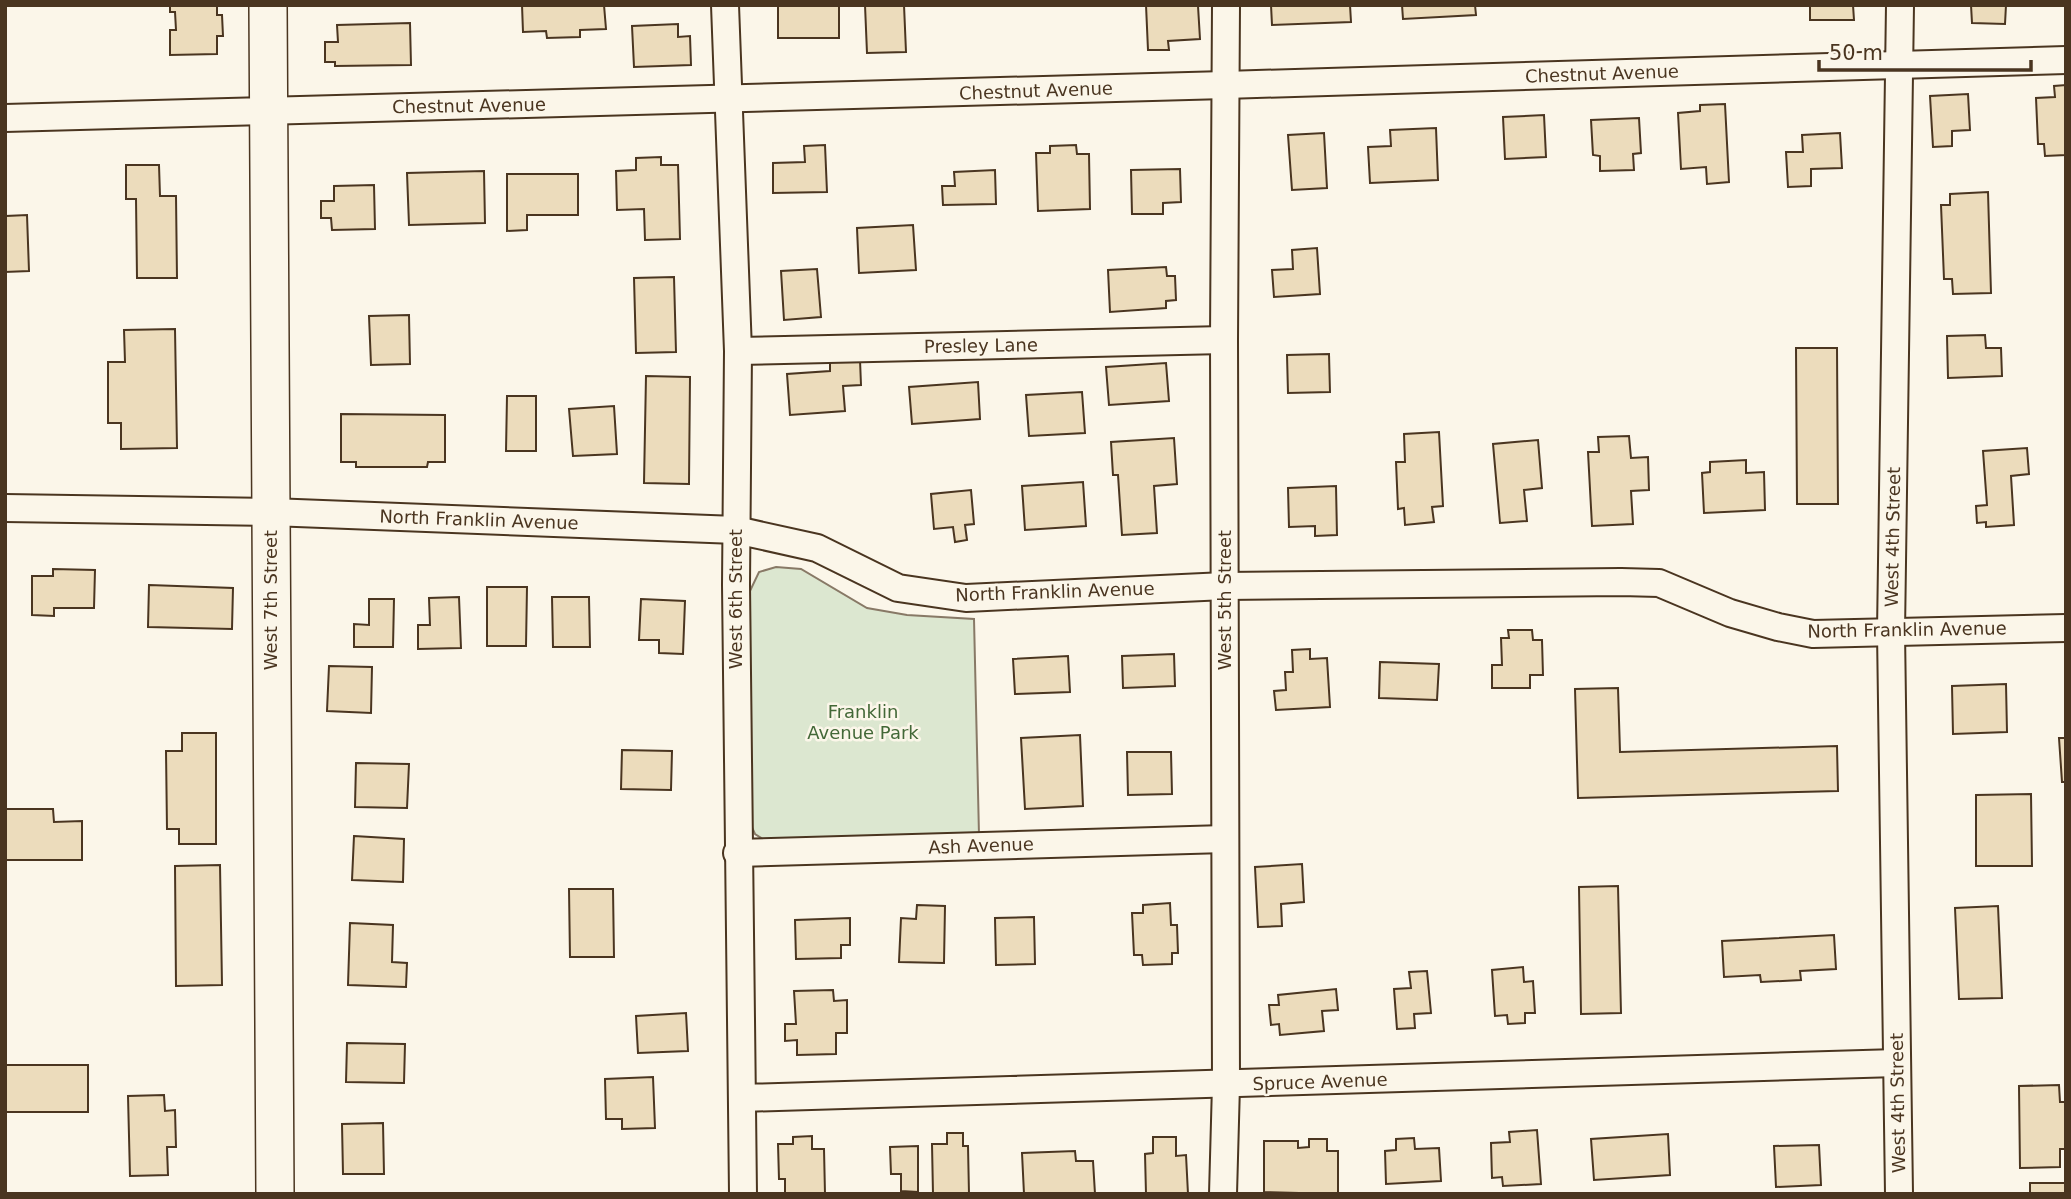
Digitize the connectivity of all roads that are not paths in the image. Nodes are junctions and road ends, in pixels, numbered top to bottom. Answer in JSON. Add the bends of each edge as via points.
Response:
{"nodes":[{"id":1,"x":268,"y":5,"type":"edge"},
{"id":2,"x":725,"y":5,"type":"edge"},
{"id":3,"x":1226,"y":5,"type":"edge"},
{"id":4,"x":1900,"y":5,"type":"edge"},
{"id":5,"x":2066,"y":60,"type":"edge"},
{"id":6,"x":1898,"y":64,"type":"junction"},
{"id":7,"x":1225,"y":85,"type":"junction"},
{"id":8,"x":728,"y":99,"type":"junction"},
{"id":9,"x":268,"y":111,"type":"junction"},
{"id":10,"x":5,"y":118,"type":"edge"},
{"id":11,"x":1224,"y":340,"type":"junction"},
{"id":12,"x":738,"y":351,"type":"junction"},
{"id":13,"x":5,"y":508,"type":"edge"},
{"id":14,"x":271,"y":512,"type":"junction"},
{"id":15,"x":736,"y":530,"type":"junction"},
{"id":16,"x":1225,"y":586,"type":"junction"},
{"id":17,"x":2066,"y":628,"type":"edge"},
{"id":18,"x":1891,"y":632,"type":"junction"},
{"id":19,"x":1225,"y":839,"type":"junction"},
{"id":20,"x":737,"y":853,"type":"junction"},
{"id":21,"x":1897,"y":1063,"type":"junction"},
{"id":22,"x":1226,"y":1085,"type":"junction"},
{"id":23,"x":742,"y":1098,"type":"junction"},
{"id":24,"x":275,"y":1194,"type":"edge"},
{"id":25,"x":743,"y":1194,"type":"edge"},
{"id":26,"x":1223,"y":1194,"type":"edge"},
{"id":27,"x":1899,"y":1194,"type":"edge"}],
"edges":[{"from":1,"to":9,"type":"street","name":"West 7th Street"},
{"from":2,"to":8,"type":"street","name":"West 6th Street"},
{"from":3,"to":7,"type":"street","name":"West 5th Street"},
{"from":4,"to":6,"type":"street","name":"West 4th Street"},
{"from":5,"to":6,"type":"street","name":"Chestnut Avenue"},
{"from":6,"to":7,"type":"street","name":"Chestnut Avenue"},
{"from":6,"to":18,"type":"street","name":"West 4th Street"},
{"from":7,"to":8,"type":"street","name":"Chestnut Avenue"},
{"from":7,"to":11,"type":"street","name":"West 5th Street"},
{"from":8,"to":9,"type":"street","name":"Chestnut Avenue"},
{"from":8,"to":12,"type":"street","name":"West 6th Street"},
{"from":9,"to":10,"type":"street","name":"Chestnut Avenue"},
{"from":9,"to":14,"type":"street","name":"West 7th Street"},
{"from":11,"to":12,"type":"street","name":"Presley Lane"},
{"from":11,"to":16,"type":"street","name":"West 5th Street"},
{"from":12,"to":15,"type":"street","name":"West 6th Street"},
{"from":13,"to":14,"type":"street","name":"North Franklin Avenue"},
{"from":14,"to":15,"type":"street","name":"North Franklin Avenue"},
{"from":14,"to":24,"type":"street","name":"West 7th Street"},
{"from":15,"to":16,"type":"street","name":"North Franklin Avenue","via":[[817,548],[898,588],[965,598]]},
{"from":15,"to":20,"type":"street","name":"West 6th Street"},
{"from":16,"to":18,"type":"street","name":"North Franklin Avenue","via":[[1659,583],[1730,613],[1778,627],[1813,634]]},
{"from":16,"to":19,"type":"street","name":"West 5th Street"},
{"from":17,"to":18,"type":"street","name":"North Franklin Avenue"},
{"from":18,"to":21,"type":"street","name":"West 4th Street"},
{"from":19,"to":20,"type":"street","name":"Ash Avenue"},
{"from":19,"to":22,"type":"street","name":"West 5th Street"},
{"from":20,"to":23,"type":"street","name":"West 6th Street"},
{"from":21,"to":22,"type":"street","name":"Spruce Avenue"},
{"from":21,"to":27,"type":"street","name":"West 4th Street"},
{"from":22,"to":23,"type":"street","name":"Spruce Avenue"},
{"from":22,"to":26,"type":"street","name":"West 5th Street"},
{"from":23,"to":25,"type":"street","name":"West 6th Street"}]}
